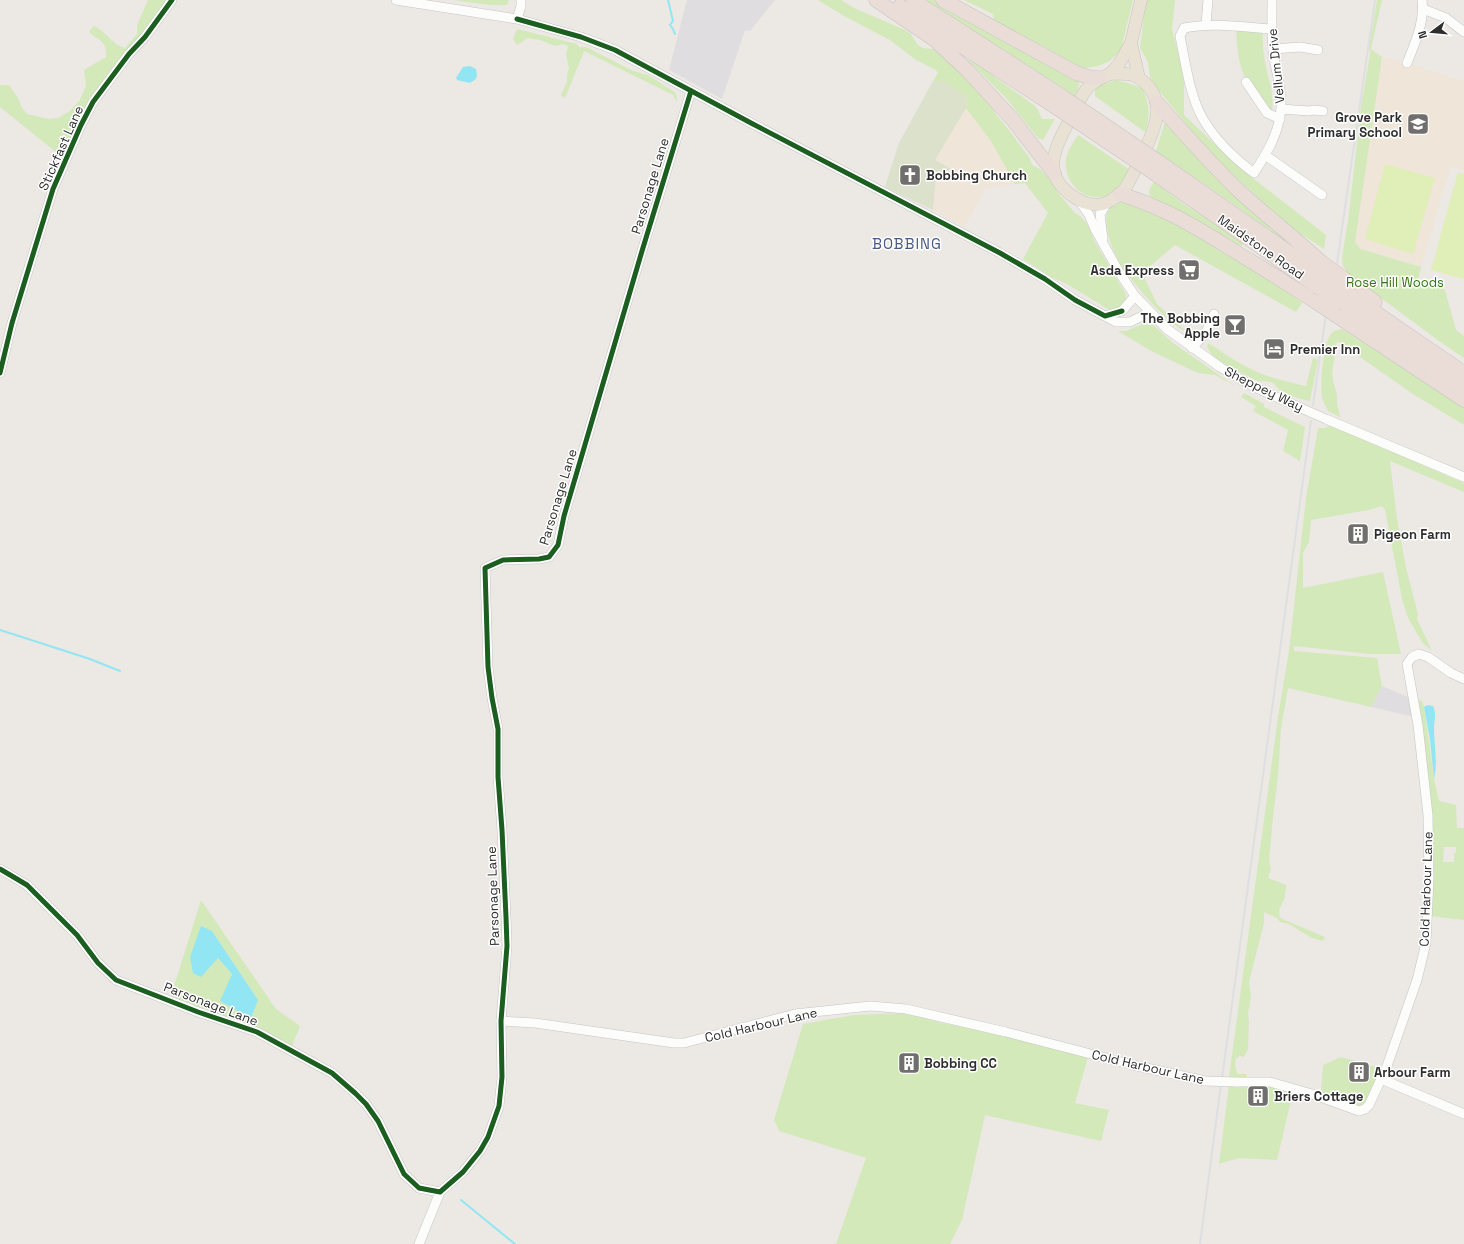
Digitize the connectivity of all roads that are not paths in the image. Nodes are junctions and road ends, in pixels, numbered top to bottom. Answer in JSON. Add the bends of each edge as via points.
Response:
{"nodes":[{"id":1,"x":172,"y":0,"type":"edge"},
{"id":2,"x":396,"y":0,"type":"edge"},
{"id":3,"x":521,"y":0,"type":"edge"},
{"id":4,"x":876,"y":0,"type":"edge"},
{"id":5,"x":891,"y":0,"type":"edge"},
{"id":6,"x":913,"y":0,"type":"edge"},
{"id":7,"x":943,"y":0,"type":"edge"},
{"id":8,"x":1141,"y":0,"type":"edge"},
{"id":9,"x":1208,"y":0,"type":"edge"},
{"id":10,"x":1272,"y":0,"type":"edge"},
{"id":11,"x":1422,"y":5,"type":"edge"},
{"id":12,"x":517,"y":19,"type":"junction"},
{"id":13,"x":1206,"y":24,"type":"junction"},
{"id":14,"x":1272,"y":29,"type":"junction"},
{"id":15,"x":1464,"y":32,"type":"edge"},
{"id":16,"x":1131,"y":43,"type":"junction"},
{"id":17,"x":1273,"y":49,"type":"junction"},
{"id":18,"x":1318,"y":50,"type":"dead end"},
{"id":19,"x":1407,"y":63,"type":"dead end"},
{"id":20,"x":1105,"y":76,"type":"junction"},
{"id":21,"x":1139,"y":78,"type":"junction"},
{"id":22,"x":1246,"y":82,"type":"dead end"},
{"id":23,"x":691,"y":91,"type":"junction"},
{"id":24,"x":1060,"y":103,"type":"junction"},
{"id":25,"x":1156,"y":103,"type":"junction"},
{"id":26,"x":1281,"y":109,"type":"junction"},
{"id":27,"x":1324,"y":111,"type":"dead end"},
{"id":28,"x":1280,"y":119,"type":"junction"},
{"id":29,"x":1266,"y":155,"type":"junction"},
{"id":30,"x":1054,"y":173,"type":"junction"},
{"id":31,"x":1120,"y":194,"type":"junction"},
{"id":32,"x":1322,"y":195,"type":"dead end"},
{"id":33,"x":1079,"y":200,"type":"junction"},
{"id":34,"x":1107,"y":203,"type":"junction"},
{"id":35,"x":1105,"y":246,"type":"junction"},
{"id":36,"x":1320,"y":274,"type":"junction"},
{"id":37,"x":1341,"y":289,"type":"junction"},
{"id":38,"x":1135,"y":296,"type":"junction"},
{"id":39,"x":1150,"y":312,"type":"junction"},
{"id":40,"x":1214,"y":314,"type":"dead end"},
{"id":41,"x":1105,"y":316,"type":"junction"},
{"id":42,"x":1192,"y":348,"type":"junction"},
{"id":43,"x":0,"y":373,"type":"edge"},
{"id":44,"x":1464,"y":373,"type":"edge"},
{"id":45,"x":1464,"y":386,"type":"edge"},
{"id":46,"x":1464,"y":400,"type":"edge"},
{"id":47,"x":1464,"y":476,"type":"edge"},
{"id":48,"x":1464,"y":679,"type":"edge"},
{"id":49,"x":0,"y":868,"type":"edge"},
{"id":50,"x":501,"y":1021,"type":"junction"},
{"id":51,"x":1381,"y":1079,"type":"junction"},
{"id":52,"x":1464,"y":1114,"type":"edge"},
{"id":53,"x":440,"y":1192,"type":"junction"},
{"id":54,"x":419,"y":1244,"type":"edge"}],
"edges":[{"from":1,"to":43,"type":"street","name":"Stickfast Lane","via":[[93,102],[78,132],[53,189],[12,323]]},
{"from":2,"to":12,"type":"street"},
{"from":3,"to":12,"type":"street"},
{"from":4,"to":30,"type":"highway","via":[[935,40],[968,71],[1014,120]]},
{"from":5,"to":24,"type":"highway"},
{"from":6,"to":24,"type":"highway"},
{"from":7,"to":20,"type":"highway","via":[[1076,73],[1088,77]]},
{"from":8,"to":16,"type":"main road"},
{"from":9,"to":13,"type":"street"},
{"from":10,"to":14,"type":"street","name":"Vellum Drive"},
{"from":11,"to":15,"type":"street","via":[[1446,18]]},
{"from":11,"to":19,"type":"street","via":[[1417,37]]},
{"from":12,"to":23,"type":"street","via":[[581,37],[615,50]]},
{"from":13,"to":14,"type":"street"},
{"from":13,"to":29,"type":"street","name":"Vellum Drive","via":[[1184,28],[1180,36],[1193,92],[1203,118],[1227,150],[1254,173]]},
{"from":14,"to":17,"type":"street","name":"Vellum Drive"},
{"from":16,"to":20,"type":"main road","via":[[1119,64]]},
{"from":16,"to":21,"type":"main road"},
{"from":17,"to":18,"type":"street","via":[[1300,47]]},
{"from":17,"to":26,"type":"street","name":"Vellum Drive","via":[[1280,84]]},
{"from":20,"to":21,"type":"main road","via":[[1132,75]]},
{"from":20,"to":30,"type":"main road","via":[[1085,91],[1057,148]]},
{"from":21,"to":25,"type":"main road","via":[[1150,88]]},
{"from":22,"to":28,"type":"street","via":[[1267,113]]},
{"from":23,"to":41,"type":"street","via":[[1000,253]]},
{"from":23,"to":50,"type":"street","name":"Parsonage Lane","via":[[564,516],[558,545],[549,557],[503,560],[485,568],[488,667],[498,728],[498,777],[506,918]]},
{"from":24,"to":36,"type":"highway","name":"Maidstone Road","bridge":true},
{"from":25,"to":31,"type":"main road","via":[[1157,118],[1154,128],[1130,180]]},
{"from":25,"to":36,"type":"highway"},
{"from":26,"to":27,"type":"street"},
{"from":26,"to":28,"type":"street","name":"Vellum Drive"},
{"from":28,"to":29,"type":"street","name":"Vellum Drive"},
{"from":29,"to":32,"type":"street"},
{"from":30,"to":33,"type":"main road","via":[[1064,189]]},
{"from":31,"to":34,"type":"main road"},
{"from":31,"to":46,"type":"highway","bridge":true,"via":[[1176,216],[1270,272]]},
{"from":33,"to":34,"type":"main road","via":[[1094,204]]},
{"from":33,"to":35,"type":"street","name":"Sheppey Way"},
{"from":34,"to":35,"type":"street","name":"Sheppey Way","via":[[1100,214]]},
{"from":35,"to":38,"type":"street","name":"Sheppey Way"},
{"from":36,"to":37,"type":"highway","name":"Maidstone Road","bridge":true},
{"from":36,"to":37,"type":"highway","bridge":true},
{"from":37,"to":44,"type":"highway","name":"Maidstone Road"},
{"from":37,"to":45,"type":"highway","name":"Maidstone Road"},
{"from":38,"to":39,"type":"street","name":"Sheppey Way"},
{"from":38,"to":41,"type":"street","via":[[1122,311]]},
{"from":39,"to":41,"type":"street","via":[[1130,322],[1116,322]]},
{"from":39,"to":42,"type":"street","name":"Sheppey Way"},
{"from":40,"to":42,"type":"street","via":[[1205,334]]},
{"from":42,"to":47,"type":"street","name":"Sheppey Way","bridge":true,"via":[[1252,386]]},
{"from":48,"to":51,"type":"street","name":"Cold Harbour Lane","via":[[1419,654],[1412,657],[1407,664],[1418,724],[1428,815],[1426,943],[1402,1026]]},
{"from":49,"to":53,"type":"street","name":"Parsonage Lane","via":[[27,885],[77,935],[98,963],[116,980],[257,1032],[332,1073],[366,1104],[378,1121],[404,1174],[419,1188]]},
{"from":50,"to":51,"type":"street","name":"Cold Harbour Lane","bridge":true,"via":[[684,1043],[795,1014],[870,1006],[906,1009],[1205,1081],[1270,1082],[1362,1111],[1369,1105]]},
{"from":50,"to":53,"type":"street","name":"Parsonage Lane","via":[[503,1064],[499,1106],[480,1151],[464,1172]]},
{"from":51,"to":52,"type":"street"},
{"from":53,"to":54,"type":"street"}]}
